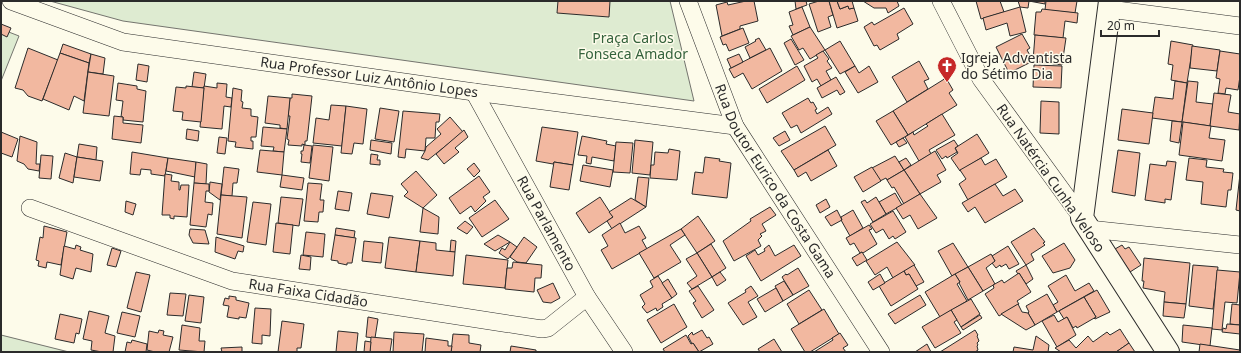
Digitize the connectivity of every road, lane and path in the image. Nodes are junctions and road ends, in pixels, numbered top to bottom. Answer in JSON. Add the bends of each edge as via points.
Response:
{"nodes":[{"id":1,"x":11,"y":1,"type":"edge"},
{"id":2,"x":688,"y":1,"type":"edge"},
{"id":3,"x":940,"y":1,"type":"edge"},
{"id":4,"x":1109,"y":5,"type":"edge"},
{"id":5,"x":1240,"y":26,"type":"edge"},
{"id":6,"x":474,"y":92,"type":"junction"},
{"id":7,"x":735,"y":126,"type":"junction"},
{"id":8,"x":30,"y":208,"type":"dead end"},
{"id":9,"x":1085,"y":224,"type":"junction"},
{"id":10,"x":1240,"y":245,"type":"edge"},
{"id":11,"x":587,"y":297,"type":"junction"},
{"id":12,"x":624,"y":352,"type":"edge"},
{"id":13,"x":881,"y":352,"type":"edge"},
{"id":14,"x":1168,"y":352,"type":"edge"}],
"edges":[{"from":1,"to":6,"type":"street","name":"Rua Professor Luiz Antônio Lopes","via":[[123,42]]},
{"from":2,"to":7,"type":"street","name":"Rua Doutor Eurico da Costa Gama"},
{"from":3,"to":9,"type":"street","name":"Rua Natércia Cunha Veloso","via":[[981,79]]},
{"from":4,"to":5,"type":"street"},
{"from":4,"to":9,"type":"street"},
{"from":6,"to":7,"type":"street","name":"Rua Professor Luiz Antônio Lopes"},
{"from":6,"to":11,"type":"street","name":"Rua Parlamento"},
{"from":7,"to":13,"type":"street","name":"Rua Doutor Eurico da Costa Gama"},
{"from":8,"to":11,"type":"street","name":"Rua Faixa Cidadão","via":[[232,281],[542,330]]},
{"from":9,"to":10,"type":"street"},
{"from":9,"to":14,"type":"street","name":"Rua Natércia Cunha Veloso"},
{"from":11,"to":12,"type":"street","name":"Rua Parlamento"}]}
